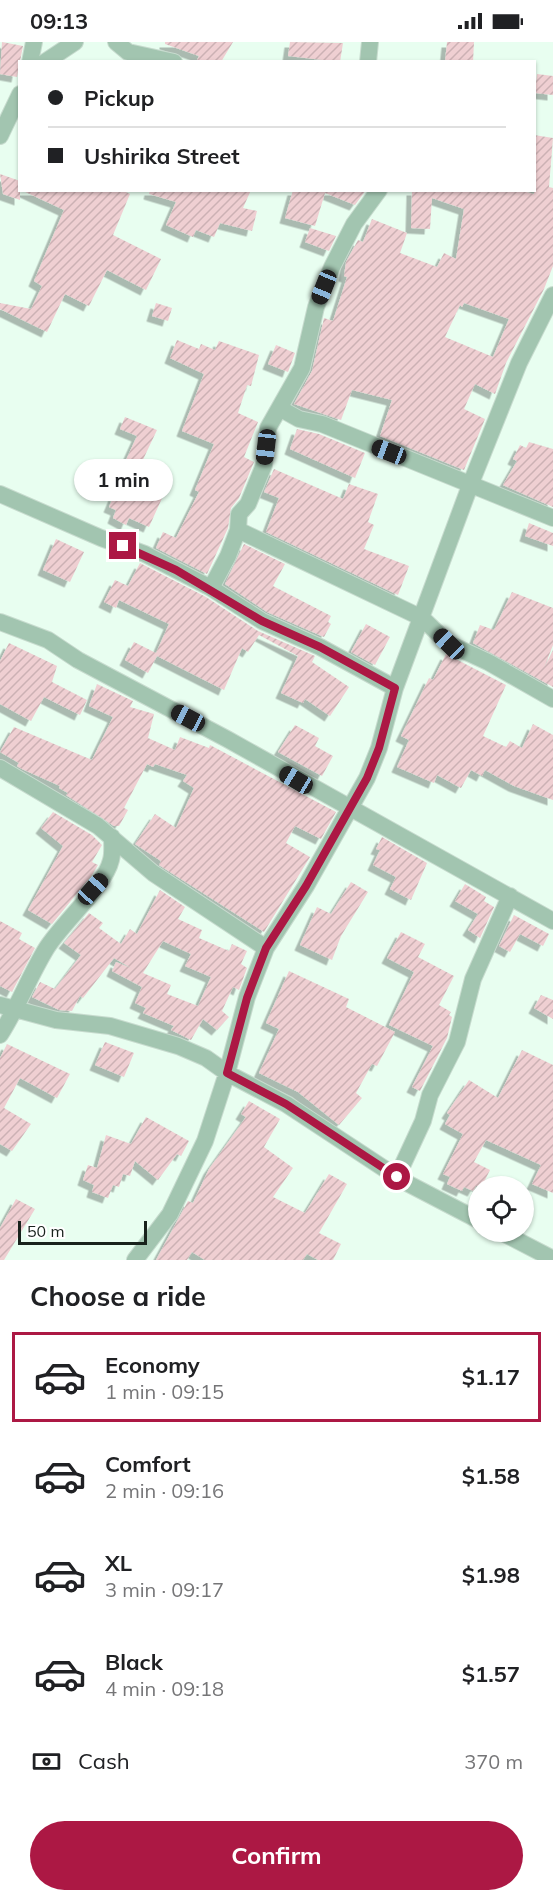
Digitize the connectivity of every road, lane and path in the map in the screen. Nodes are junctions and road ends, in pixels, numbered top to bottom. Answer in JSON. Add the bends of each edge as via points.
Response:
{"nodes":[{"id":1,"x":34,"y":42,"type":"edge"},
{"id":2,"x":75,"y":42,"type":"edge"},
{"id":3,"x":116,"y":42,"type":"edge"},
{"id":4,"x":370,"y":42,"type":"edge"},
{"id":5,"x":30,"y":60,"type":"edge"},
{"id":6,"x":48,"y":60,"type":"edge"},
{"id":7,"x":165,"y":60,"type":"edge"},
{"id":8,"x":368,"y":60,"type":"edge"},
{"id":9,"x":18,"y":98,"type":"edge"},
{"id":10,"x":0,"y":136,"type":"edge"},
{"id":11,"x":378,"y":192,"type":"edge"},
{"id":12,"x":553,"y":294,"type":"edge"},
{"id":13,"x":281,"y":409,"type":"junction"},
{"id":14,"x":471,"y":483,"type":"junction"},
{"id":15,"x":0,"y":494,"type":"edge"},
{"id":16,"x":553,"y":518,"type":"edge"},
{"id":17,"x":238,"y":530,"type":"junction"},
{"id":18,"x":211,"y":588,"type":"junction"},
{"id":19,"x":422,"y":618,"type":"junction"},
{"id":20,"x":0,"y":622,"type":"edge"},
{"id":21,"x":395,"y":688,"type":"junction"},
{"id":22,"x":553,"y":699,"type":"edge"},
{"id":23,"x":0,"y":768,"type":"edge"},
{"id":24,"x":351,"y":810,"type":"junction"},
{"id":25,"x":112,"y":837,"type":"junction"},
{"id":26,"x":510,"y":896,"type":"junction"},
{"id":27,"x":553,"y":921,"type":"edge"},
{"id":28,"x":266,"y":948,"type":"junction"},
{"id":29,"x":0,"y":1005,"type":"edge"},
{"id":30,"x":18,"y":1009,"type":"junction"},
{"id":31,"x":0,"y":1035,"type":"edge"},
{"id":32,"x":227,"y":1073,"type":"junction"},
{"id":33,"x":397,"y":1177,"type":"junction"},
{"id":34,"x":468,"y":1215,"type":"edge"},
{"id":35,"x":520,"y":1242,"type":"edge"},
{"id":36,"x":553,"y":1259,"type":"edge"},
{"id":37,"x":135,"y":1260,"type":"edge"}],
"edges":[{"from":1,"to":5,"type":"street"},
{"from":2,"to":6,"type":"street"},
{"from":3,"to":7,"type":"street","via":[[128,52]]},
{"from":4,"to":8,"type":"street"},
{"from":9,"to":10,"type":"street"},
{"from":11,"to":13,"type":"street","via":[[354,224],[332,267],[316,307],[302,368]]},
{"from":12,"to":14,"type":"street","via":[[519,363]]},
{"from":13,"to":14,"type":"street"},
{"from":13,"to":17,"type":"street","via":[[268,428],[264,465],[248,504],[239,514]]},
{"from":14,"to":16,"type":"street"},
{"from":14,"to":19,"type":"street"},
{"from":15,"to":18,"type":"street","via":[[145,554]]},
{"from":17,"to":18,"type":"street"},
{"from":17,"to":19,"type":"street"},
{"from":18,"to":21,"type":"street","via":[[262,621]]},
{"from":19,"to":21,"type":"street"},
{"from":19,"to":22,"type":"street","via":[[449,644]]},
{"from":20,"to":24,"type":"street","via":[[48,640]]},
{"from":21,"to":24,"type":"street","via":[[379,748]]},
{"from":23,"to":25,"type":"street"},
{"from":24,"to":26,"type":"street"},
{"from":24,"to":28,"type":"street"},
{"from":25,"to":28,"type":"street","via":[[153,873]]},
{"from":25,"to":30,"type":"street","via":[[111,860],[102,879],[46,949]]},
{"from":26,"to":27,"type":"street"},
{"from":26,"to":33,"type":"street","via":[[473,979],[458,1042],[430,1095],[423,1121]]},
{"from":28,"to":32,"type":"street","via":[[247,998]]},
{"from":29,"to":30,"type":"street"},
{"from":30,"to":31,"type":"street"},
{"from":30,"to":32,"type":"street","via":[[56,1020],[110,1026],[178,1046],[206,1058]]},
{"from":32,"to":33,"type":"street","via":[[286,1104]]},
{"from":32,"to":37,"type":"street","via":[[205,1141],[184,1188],[158,1232]]},
{"from":33,"to":34,"type":"street"},
{"from":35,"to":36,"type":"street"}]}
